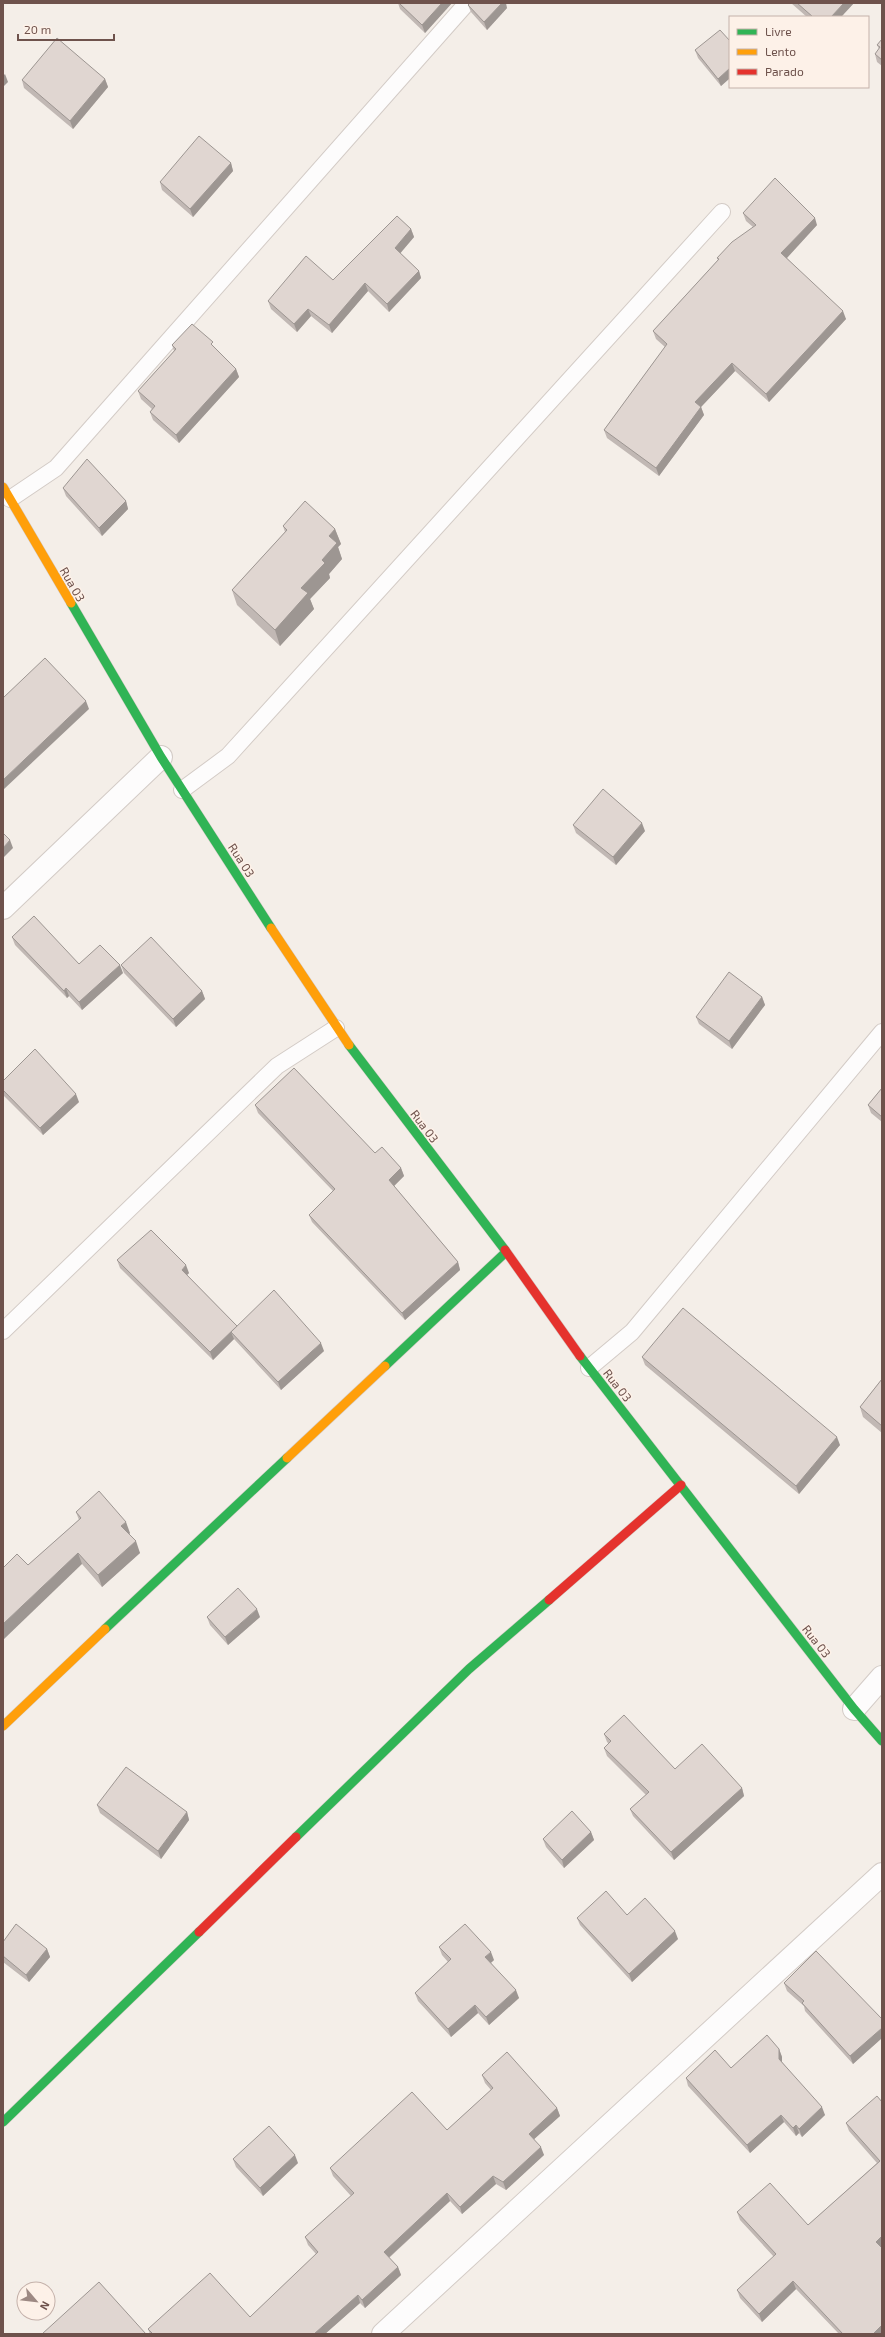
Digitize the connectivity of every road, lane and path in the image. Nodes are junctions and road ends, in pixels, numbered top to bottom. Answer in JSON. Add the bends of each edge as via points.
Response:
{"nodes":[{"id":1,"x":467,"y":3,"type":"edge"},
{"id":2,"x":722,"y":212,"type":"dead end"},
{"id":3,"x":6,"y":493,"type":"edge"},
{"id":4,"x":161,"y":757,"type":"junction"},
{"id":5,"x":182,"y":790,"type":"junction"},
{"id":6,"x":3,"y":908,"type":"edge"},
{"id":7,"x":336,"y":1028,"type":"junction"},
{"id":8,"x":882,"y":1032,"type":"edge"},
{"id":9,"x":506,"y":1252,"type":"junction"},
{"id":10,"x":3,"y":1331,"type":"edge"},
{"id":11,"x":589,"y":1368,"type":"junction"},
{"id":12,"x":681,"y":1485,"type":"junction"},
{"id":13,"x":882,"y":1677,"type":"edge"},
{"id":14,"x":854,"y":1709,"type":"junction"},
{"id":15,"x":3,"y":1726,"type":"edge"},
{"id":16,"x":882,"y":1741,"type":"edge"},
{"id":17,"x":882,"y":1874,"type":"edge"},
{"id":18,"x":3,"y":2122,"type":"edge"},
{"id":19,"x":384,"y":2334,"type":"edge"}],
"edges":[{"from":1,"to":3,"type":"lane","via":[[56,468]]},
{"from":2,"to":5,"type":"lane","via":[[228,756]]},
{"from":3,"to":4,"type":"street","name":"Rua 03"},
{"from":4,"to":5,"type":"street","name":"Rua 03"},
{"from":4,"to":6,"type":"street"},
{"from":5,"to":7,"type":"street","name":"Rua 03"},
{"from":7,"to":9,"type":"street","name":"Rua 03"},
{"from":7,"to":10,"type":"lane","via":[[277,1066]]},
{"from":8,"to":11,"type":"lane","via":[[632,1332]]},
{"from":9,"to":11,"type":"street","name":"Rua 03"},
{"from":9,"to":15,"type":"street"},
{"from":11,"to":12,"type":"street","name":"Rua 03"},
{"from":12,"to":14,"type":"street","name":"Rua 03"},
{"from":12,"to":18,"type":"street","via":[[470,1669]]},
{"from":13,"to":14,"type":"street"},
{"from":14,"to":16,"type":"street","name":"Rua 03"},
{"from":17,"to":19,"type":"street"}]}
